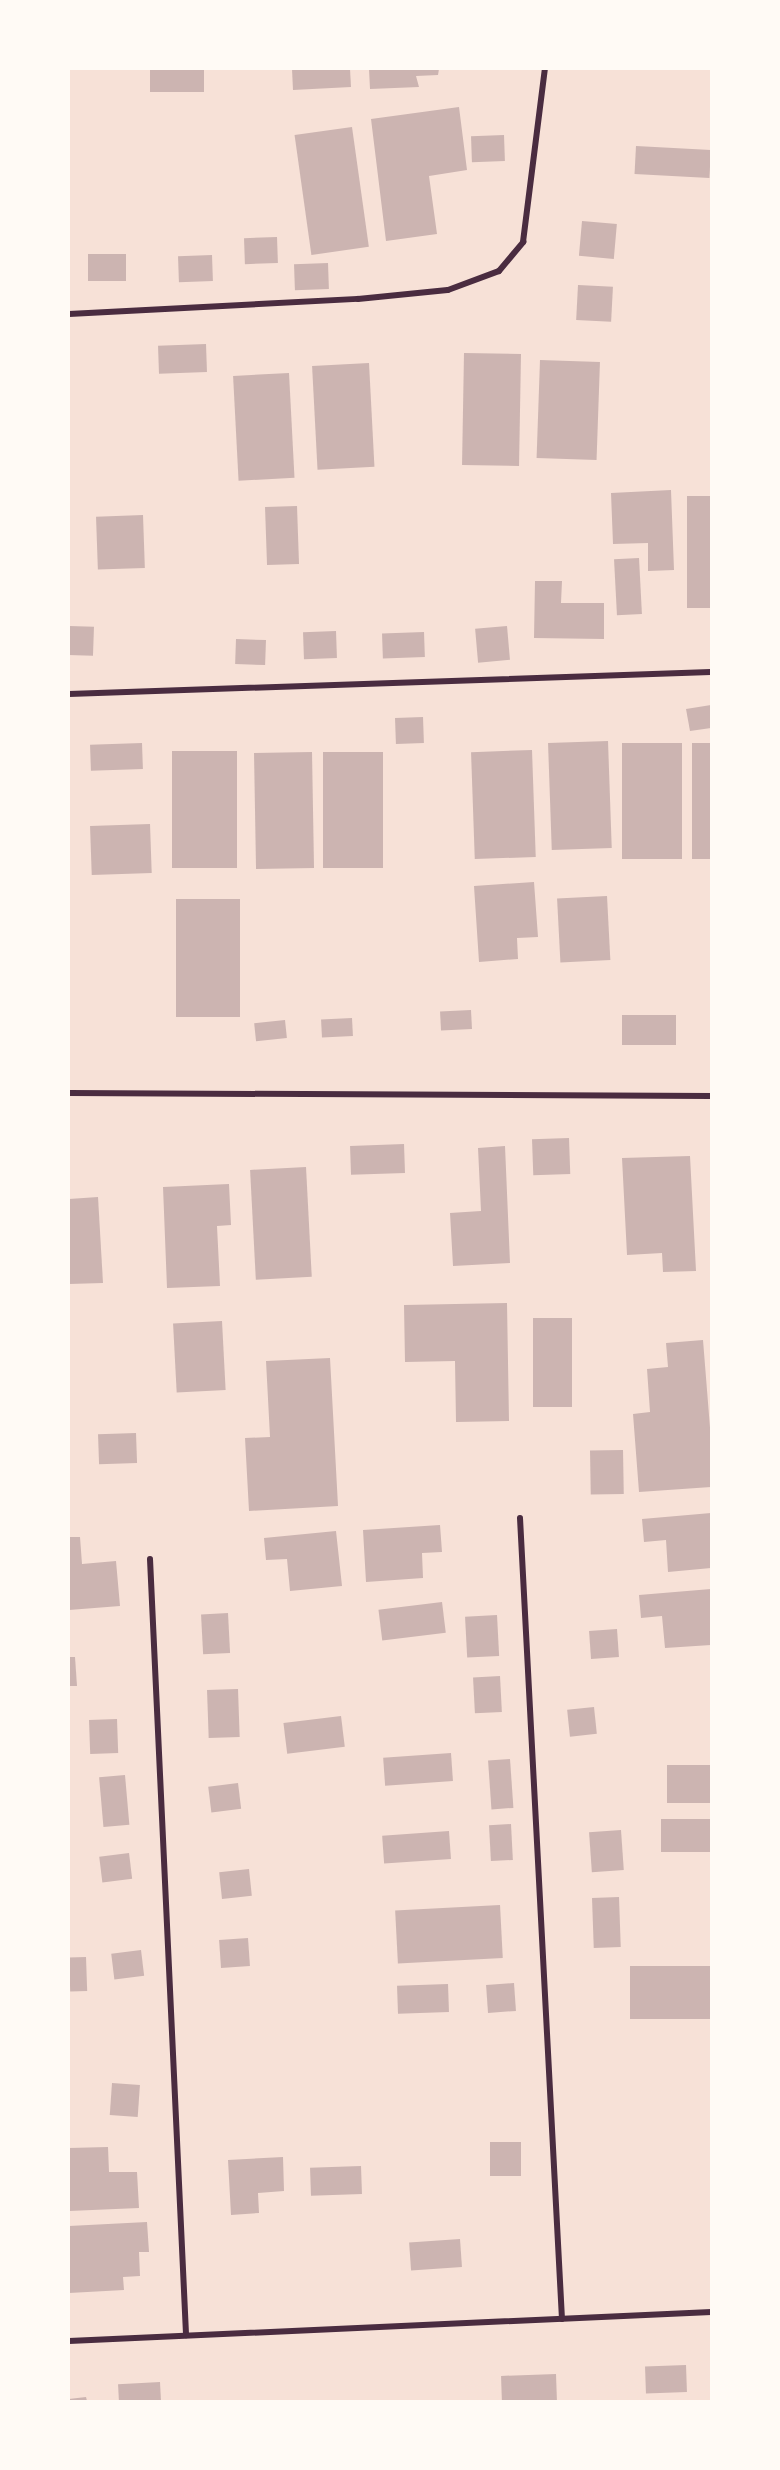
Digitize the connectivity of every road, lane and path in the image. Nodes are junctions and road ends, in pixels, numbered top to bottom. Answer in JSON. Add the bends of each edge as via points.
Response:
{"nodes":[{"id":1,"x":545,"y":69,"type":"edge"},
{"id":2,"x":69,"y":314,"type":"edge"},
{"id":3,"x":711,"y":672,"type":"edge"},
{"id":4,"x":69,"y":694,"type":"edge"},
{"id":5,"x":69,"y":1093,"type":"edge"},
{"id":6,"x":711,"y":1096,"type":"edge"},
{"id":7,"x":520,"y":1518,"type":"dead end"},
{"id":8,"x":150,"y":1558,"type":"dead end"},
{"id":9,"x":711,"y":2312,"type":"edge"},
{"id":10,"x":562,"y":2319,"type":"junction"},
{"id":11,"x":186,"y":2335,"type":"junction"},
{"id":12,"x":69,"y":2341,"type":"edge"}],
"edges":[{"from":1,"to":2,"type":"street","via":[[523,242],[499,271],[448,290],[358,299]]},
{"from":3,"to":4,"type":"street"},
{"from":5,"to":6,"type":"street"},
{"from":7,"to":10,"type":"street"},
{"from":8,"to":11,"type":"street"},
{"from":9,"to":10,"type":"street"},
{"from":10,"to":11,"type":"street"},
{"from":11,"to":12,"type":"street"}]}
